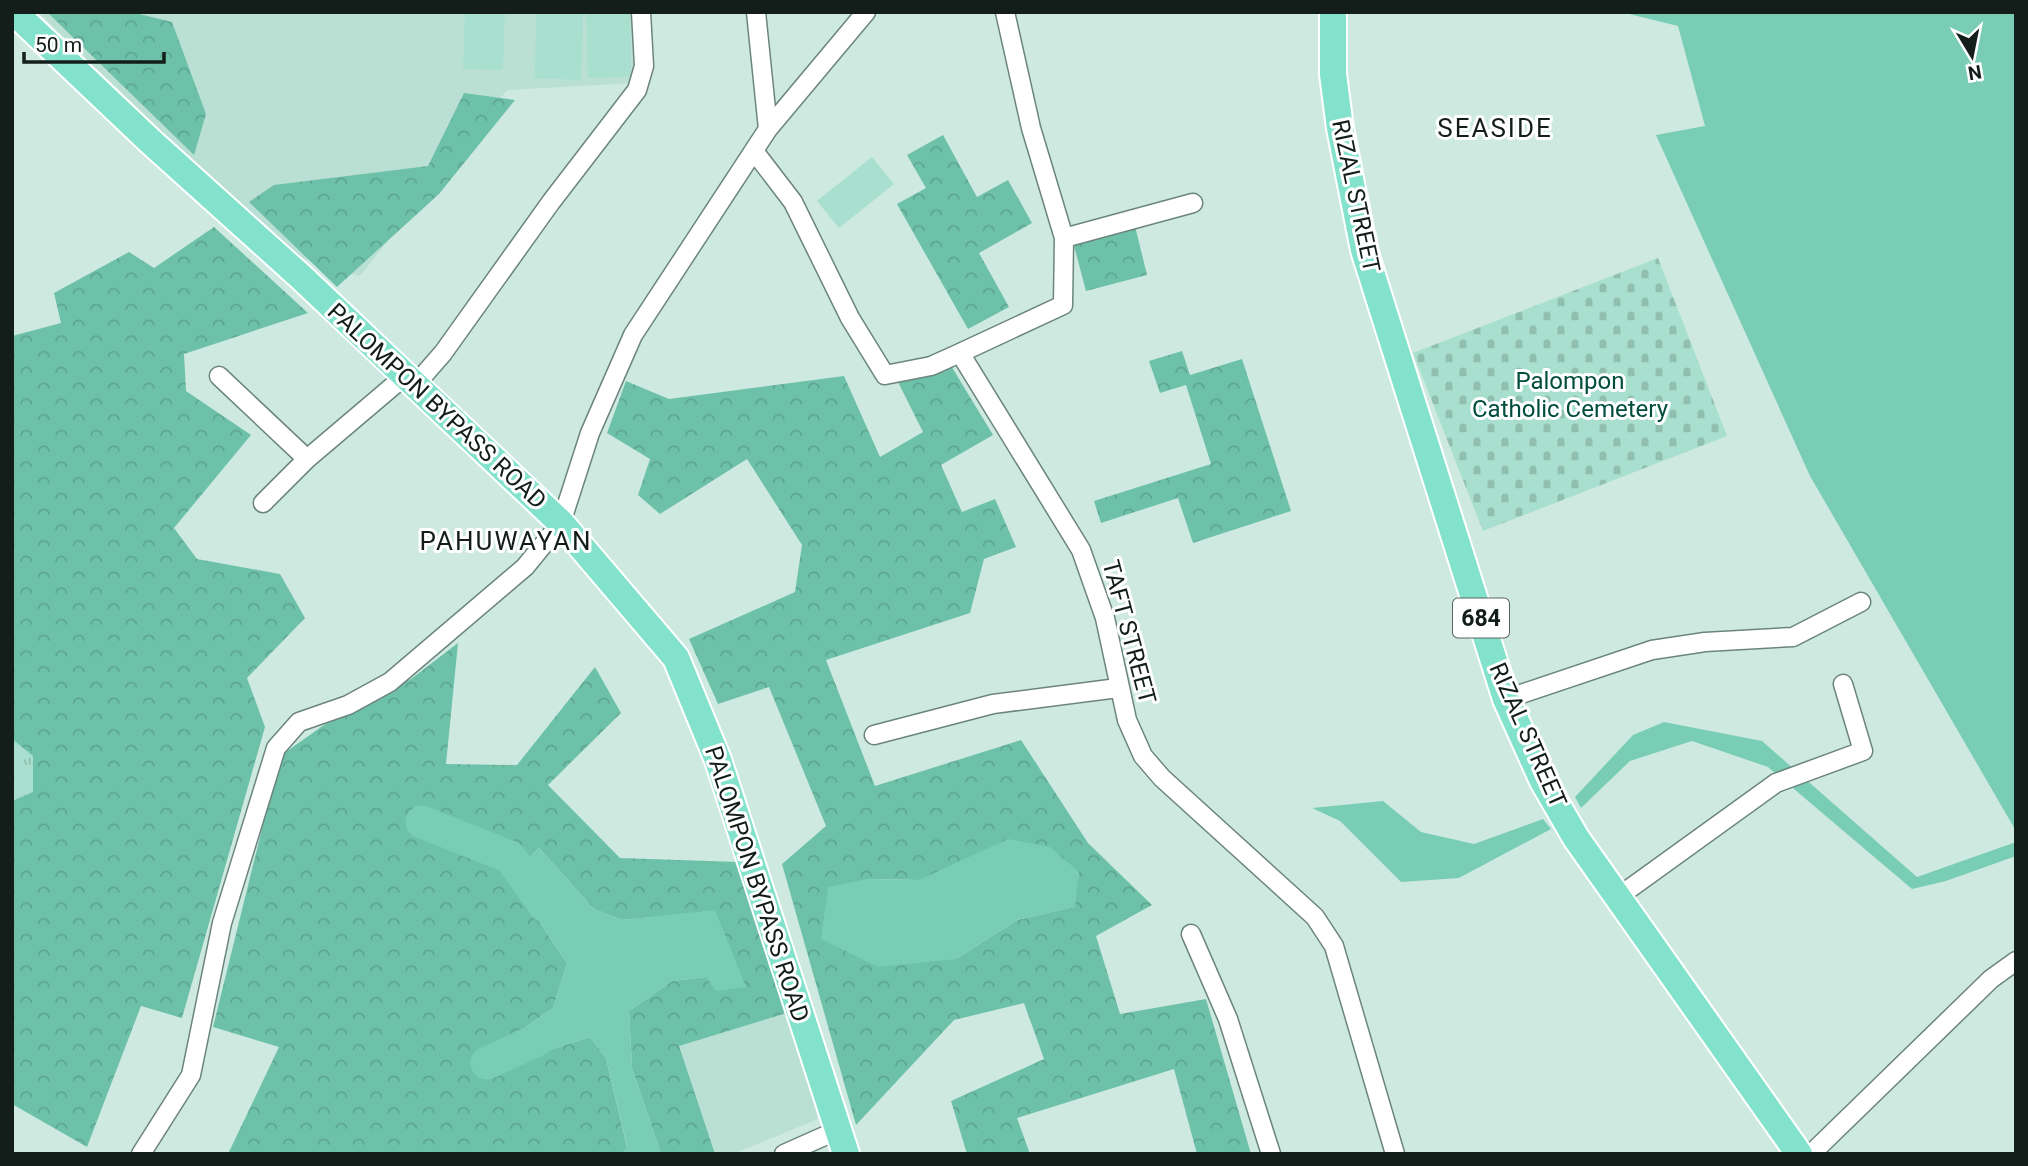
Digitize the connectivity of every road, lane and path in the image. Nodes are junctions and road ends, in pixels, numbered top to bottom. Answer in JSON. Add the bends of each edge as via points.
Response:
{"nodes":[{"id":1,"x":14,"y":12,"type":"edge"},
{"id":2,"x":641,"y":12,"type":"edge"},
{"id":3,"x":756,"y":12,"type":"edge"},
{"id":4,"x":866,"y":12,"type":"edge"},
{"id":5,"x":1005,"y":12,"type":"edge"},
{"id":6,"x":1333,"y":12,"type":"edge"},
{"id":7,"x":768,"y":129,"type":"junction"},
{"id":8,"x":754,"y":152,"type":"junction"},
{"id":9,"x":1193,"y":203,"type":"dead end"},
{"id":10,"x":1064,"y":238,"type":"junction"},
{"id":11,"x":960,"y":353,"type":"junction"},
{"id":12,"x":219,"y":376,"type":"dead end"},
{"id":13,"x":410,"y":380,"type":"junction"},
{"id":14,"x":307,"y":459,"type":"junction"},
{"id":15,"x":263,"y":503,"type":"dead end"},
{"id":16,"x":561,"y":523,"type":"junction"},
{"id":17,"x":1861,"y":602,"type":"dead end"},
{"id":18,"x":1843,"y":684,"type":"dead end"},
{"id":19,"x":1118,"y":688,"type":"junction"},
{"id":20,"x":1506,"y":699,"type":"junction"},
{"id":21,"x":873,"y":735,"type":"dead end"},
{"id":22,"x":1618,"y":897,"type":"junction"},
{"id":23,"x":1191,"y":934,"type":"dead end"},
{"id":24,"x":2016,"y":961,"type":"edge"},
{"id":25,"x":842,"y":1142,"type":"edge"},
{"id":26,"x":141,"y":1154,"type":"edge"},
{"id":27,"x":785,"y":1154,"type":"edge"},
{"id":28,"x":1271,"y":1154,"type":"edge"},
{"id":29,"x":1395,"y":1154,"type":"edge"},
{"id":30,"x":1799,"y":1154,"type":"edge"},
{"id":31,"x":1811,"y":1154,"type":"edge"}],
"edges":[{"from":1,"to":13,"type":"main road","name":"PALOMPON BYPASS ROAD"},
{"from":2,"to":13,"type":"street","via":[[644,66],[637,90],[443,353]]},
{"from":3,"to":7,"type":"street"},
{"from":4,"to":7,"type":"street"},
{"from":5,"to":10,"type":"street","via":[[1031,128]]},
{"from":6,"to":20,"type":"main road","name":"RIZAL STREET","number":"684","via":[[1333,74],[1340,128],[1364,250]]},
{"from":7,"to":8,"type":"street"},
{"from":8,"to":11,"type":"street","via":[[793,202],[850,318],[885,375],[931,366]]},
{"from":8,"to":16,"type":"street","via":[[632,335],[590,433]]},
{"from":9,"to":10,"type":"street"},
{"from":10,"to":11,"type":"street","via":[[1063,304]]},
{"from":11,"to":19,"type":"street","name":"TAFT STREET","via":[[1081,550],[1105,618]]},
{"from":12,"to":14,"type":"street"},
{"from":13,"to":14,"type":"street"},
{"from":13,"to":16,"type":"main road","name":"PALOMPON BYPASS ROAD"},
{"from":14,"to":15,"type":"street"},
{"from":16,"to":25,"type":"main road","name":"PALOMPON BYPASS ROAD","via":[[676,658],[718,760]]},
{"from":16,"to":26,"type":"street","via":[[526,568],[390,682],[348,705],[299,722],[276,748],[222,923],[191,1075]]},
{"from":17,"to":20,"type":"street","via":[[1793,636],[1652,650]]},
{"from":18,"to":22,"type":"street","via":[[1863,751],[1776,783]]},
{"from":19,"to":21,"type":"street","via":[[993,704]]},
{"from":19,"to":29,"type":"street","name":"TAFT STREET","via":[[1143,757],[1314,917],[1334,946]]},
{"from":20,"to":22,"type":"main road","name":"RIZAL STREET","number":"684","via":[[1543,781]]},
{"from":22,"to":30,"type":"main road","name":"RIZAL STREET","number":"684"},
{"from":23,"to":28,"type":"street","via":[[1228,1019]]},
{"from":24,"to":31,"type":"street","via":[[1991,979]]},
{"from":25,"to":27,"type":"street"}]}
